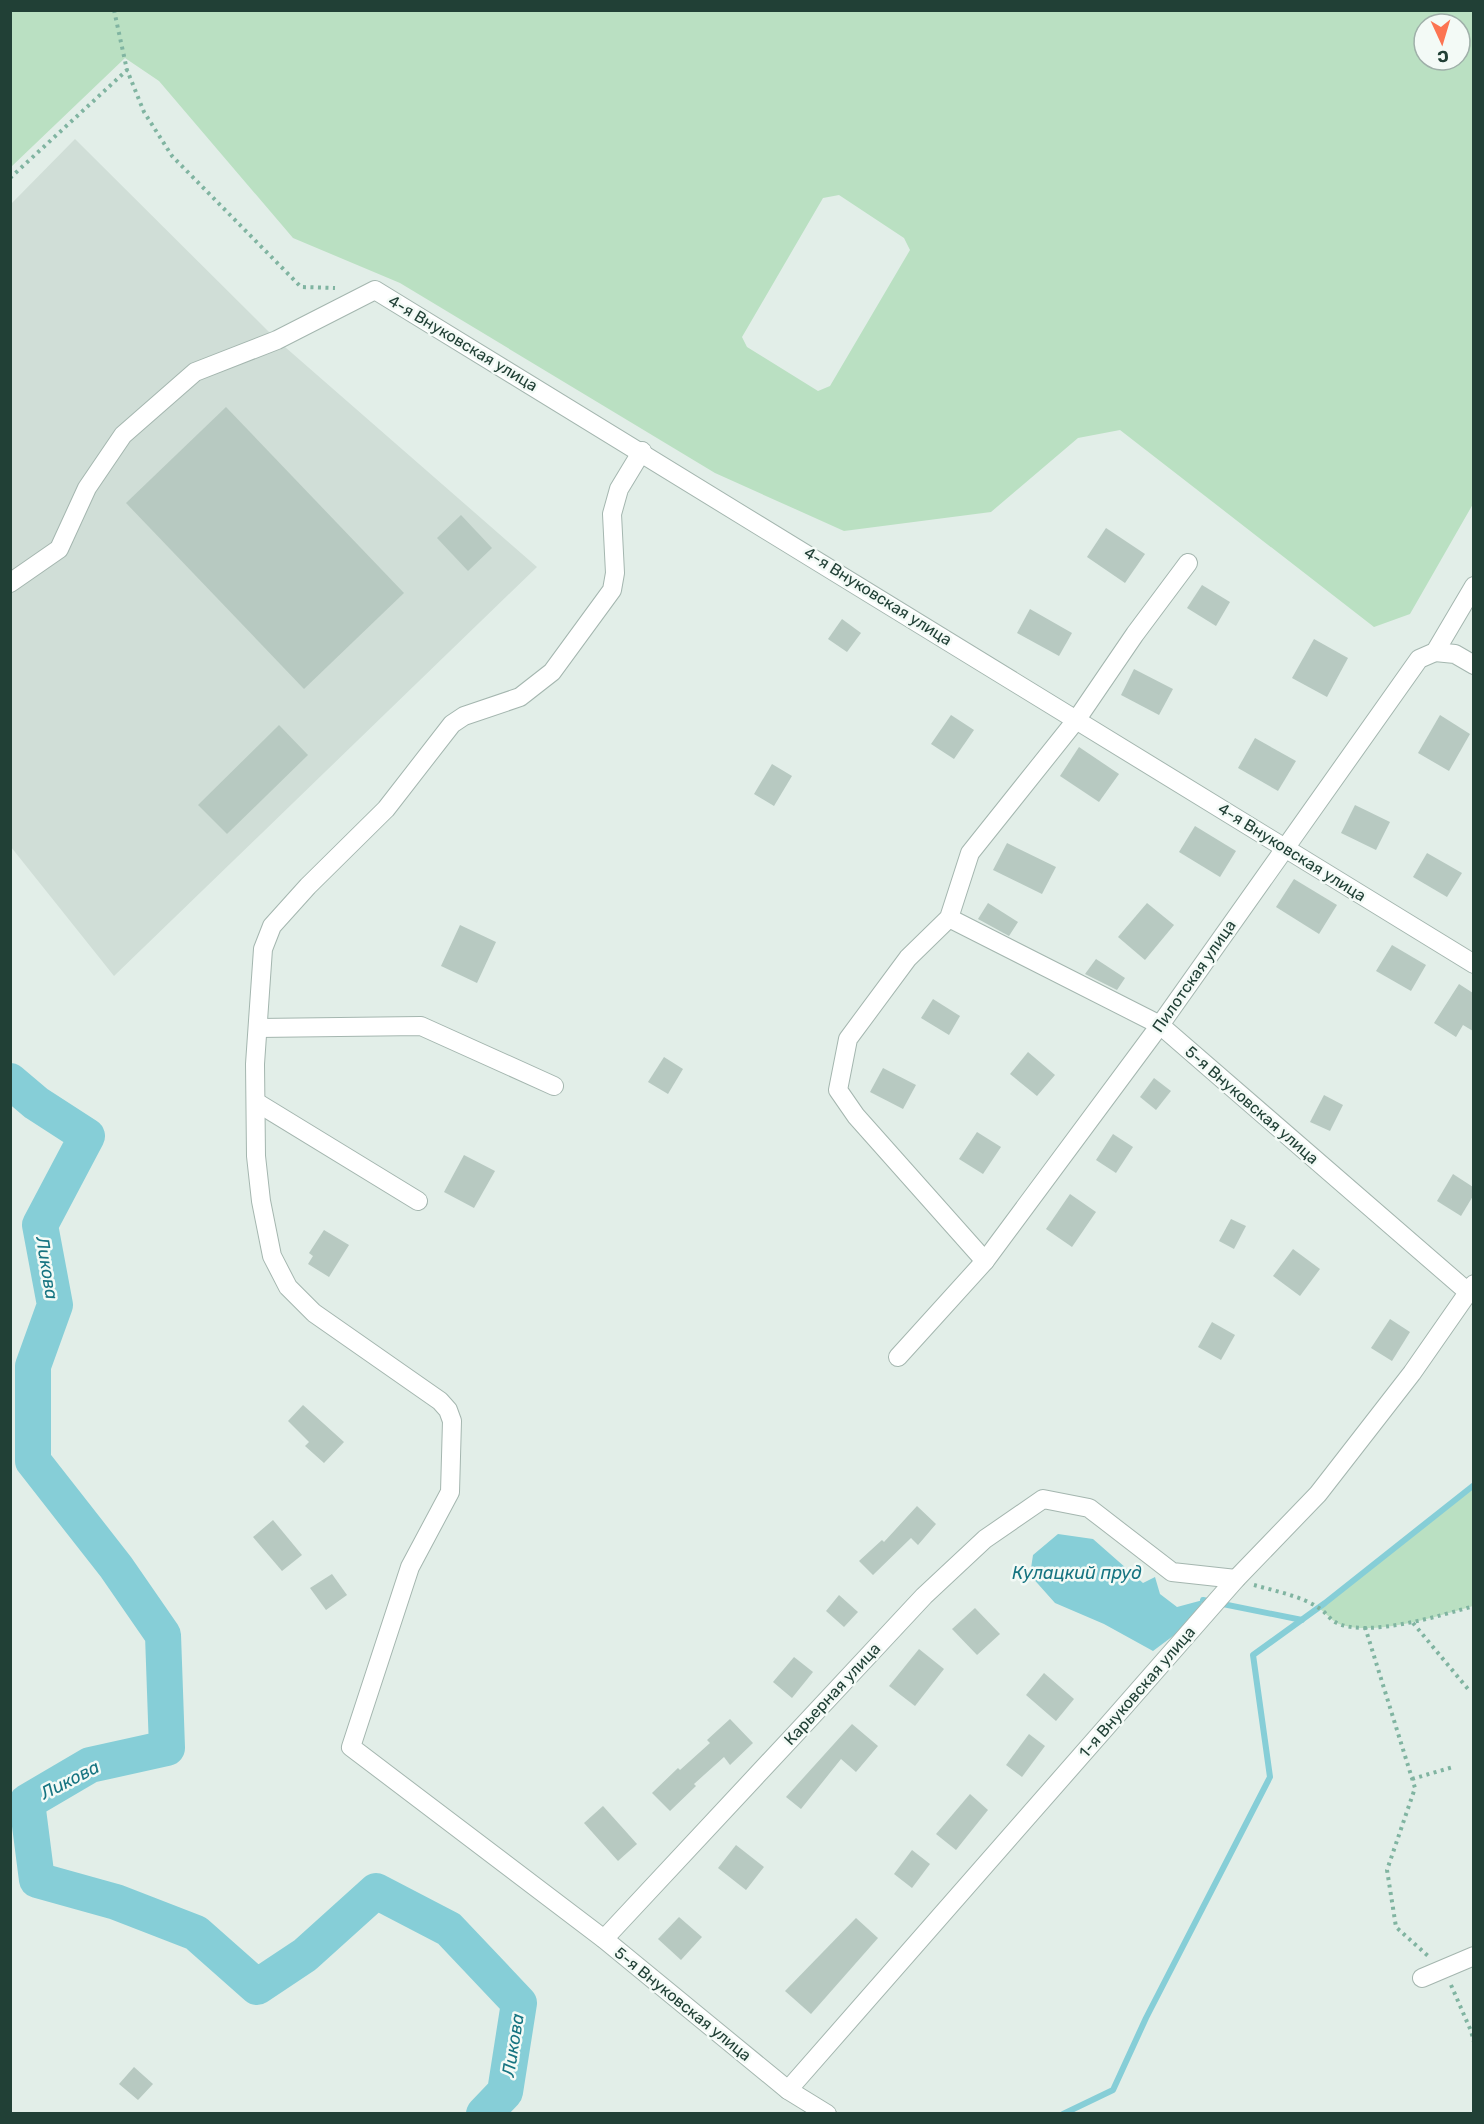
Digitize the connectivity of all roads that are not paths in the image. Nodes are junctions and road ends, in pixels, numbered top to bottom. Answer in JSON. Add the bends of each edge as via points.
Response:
{"nodes":[{"id":1,"x":642,"y":451,"type":"junction"},
{"id":2,"x":1188,"y":563,"type":"dead end"},
{"id":3,"x":10,"y":583,"type":"edge"},
{"id":4,"x":1473,"y":586,"type":"edge"},
{"id":5,"x":1435,"y":652,"type":"junction"},
{"id":6,"x":1473,"y":665,"type":"edge"},
{"id":7,"x":1077,"y":718,"type":"junction"},
{"id":8,"x":1284,"y":847,"type":"junction"},
{"id":9,"x":949,"y":918,"type":"junction"},
{"id":10,"x":1473,"y":964,"type":"edge"},
{"id":11,"x":1160,"y":1025,"type":"junction"},
{"id":12,"x":258,"y":1028,"type":"junction"},
{"id":13,"x":554,"y":1086,"type":"dead end"},
{"id":14,"x":256,"y":1101,"type":"junction"},
{"id":15,"x":418,"y":1201,"type":"dead end"},
{"id":16,"x":985,"y":1261,"type":"junction"},
{"id":17,"x":1471,"y":1288,"type":"edge"},
{"id":18,"x":898,"y":1357,"type":"dead end"},
{"id":19,"x":1236,"y":1579,"type":"junction"},
{"id":20,"x":604,"y":1939,"type":"junction"},
{"id":21,"x":1473,"y":1956,"type":"edge"},
{"id":22,"x":1422,"y":1978,"type":"dead end"},
{"id":23,"x":788,"y":2090,"type":"junction"},
{"id":24,"x":827,"y":2114,"type":"edge"}],
"edges":[{"from":1,"to":3,"type":"street","name":"4-я Внуковская улица","via":[[375,290],[277,340],[195,372],[123,435],[87,488],[59,549]]},
{"from":1,"to":7,"type":"street","name":"4-я Внуковская улица"},
{"from":1,"to":12,"type":"street","via":[[619,489],[612,514],[612,590],[552,672],[520,697],[464,716],[452,724],[386,809],[272,926],[263,948]]},
{"from":2,"to":7,"type":"street"},
{"from":4,"to":5,"type":"street","name":"Пилотская улица"},
{"from":5,"to":6,"type":"street","via":[[1455,654]]},
{"from":5,"to":8,"type":"street","name":"Пилотская улица","via":[[1419,659]]},
{"from":7,"to":8,"type":"street","name":"4-я Внуковская улица"},
{"from":7,"to":9,"type":"street","via":[[970,853]]},
{"from":8,"to":10,"type":"street","name":"4-я Внуковская улица"},
{"from":8,"to":11,"type":"street","name":"Пилотская улица"},
{"from":9,"to":11,"type":"street","name":"5-я Внуковская улица"},
{"from":9,"to":16,"type":"street","via":[[908,958],[848,1039],[838,1090],[856,1116]]},
{"from":11,"to":16,"type":"street","name":"Пилотская улица"},
{"from":11,"to":17,"type":"street","name":"5-я Внуковская улица"},
{"from":12,"to":13,"type":"street","via":[[421,1026]]},
{"from":12,"to":14,"type":"street"},
{"from":14,"to":15,"type":"street"},
{"from":14,"to":20,"type":"street","name":"5-я Внуковская улица","via":[[261,1201],[272,1256],[288,1287],[314,1313],[440,1401],[452,1421],[450,1492],[410,1567],[351,1747]]},
{"from":16,"to":18,"type":"street","name":"Пилотская улица"},
{"from":17,"to":19,"type":"street","name":"1-я Внуковская улица","via":[[1412,1373],[1318,1494]]},
{"from":19,"to":20,"type":"street","name":"Карьерная улица","via":[[1172,1572],[1089,1508],[1043,1499],[985,1539],[924,1596]]},
{"from":19,"to":23,"type":"street","name":"1-я Внуковская улица"},
{"from":20,"to":23,"type":"street","name":"5-я Внуковская улица"},
{"from":21,"to":22,"type":"street"},
{"from":23,"to":24,"type":"street","name":"5-я Внуковская улица"}]}
